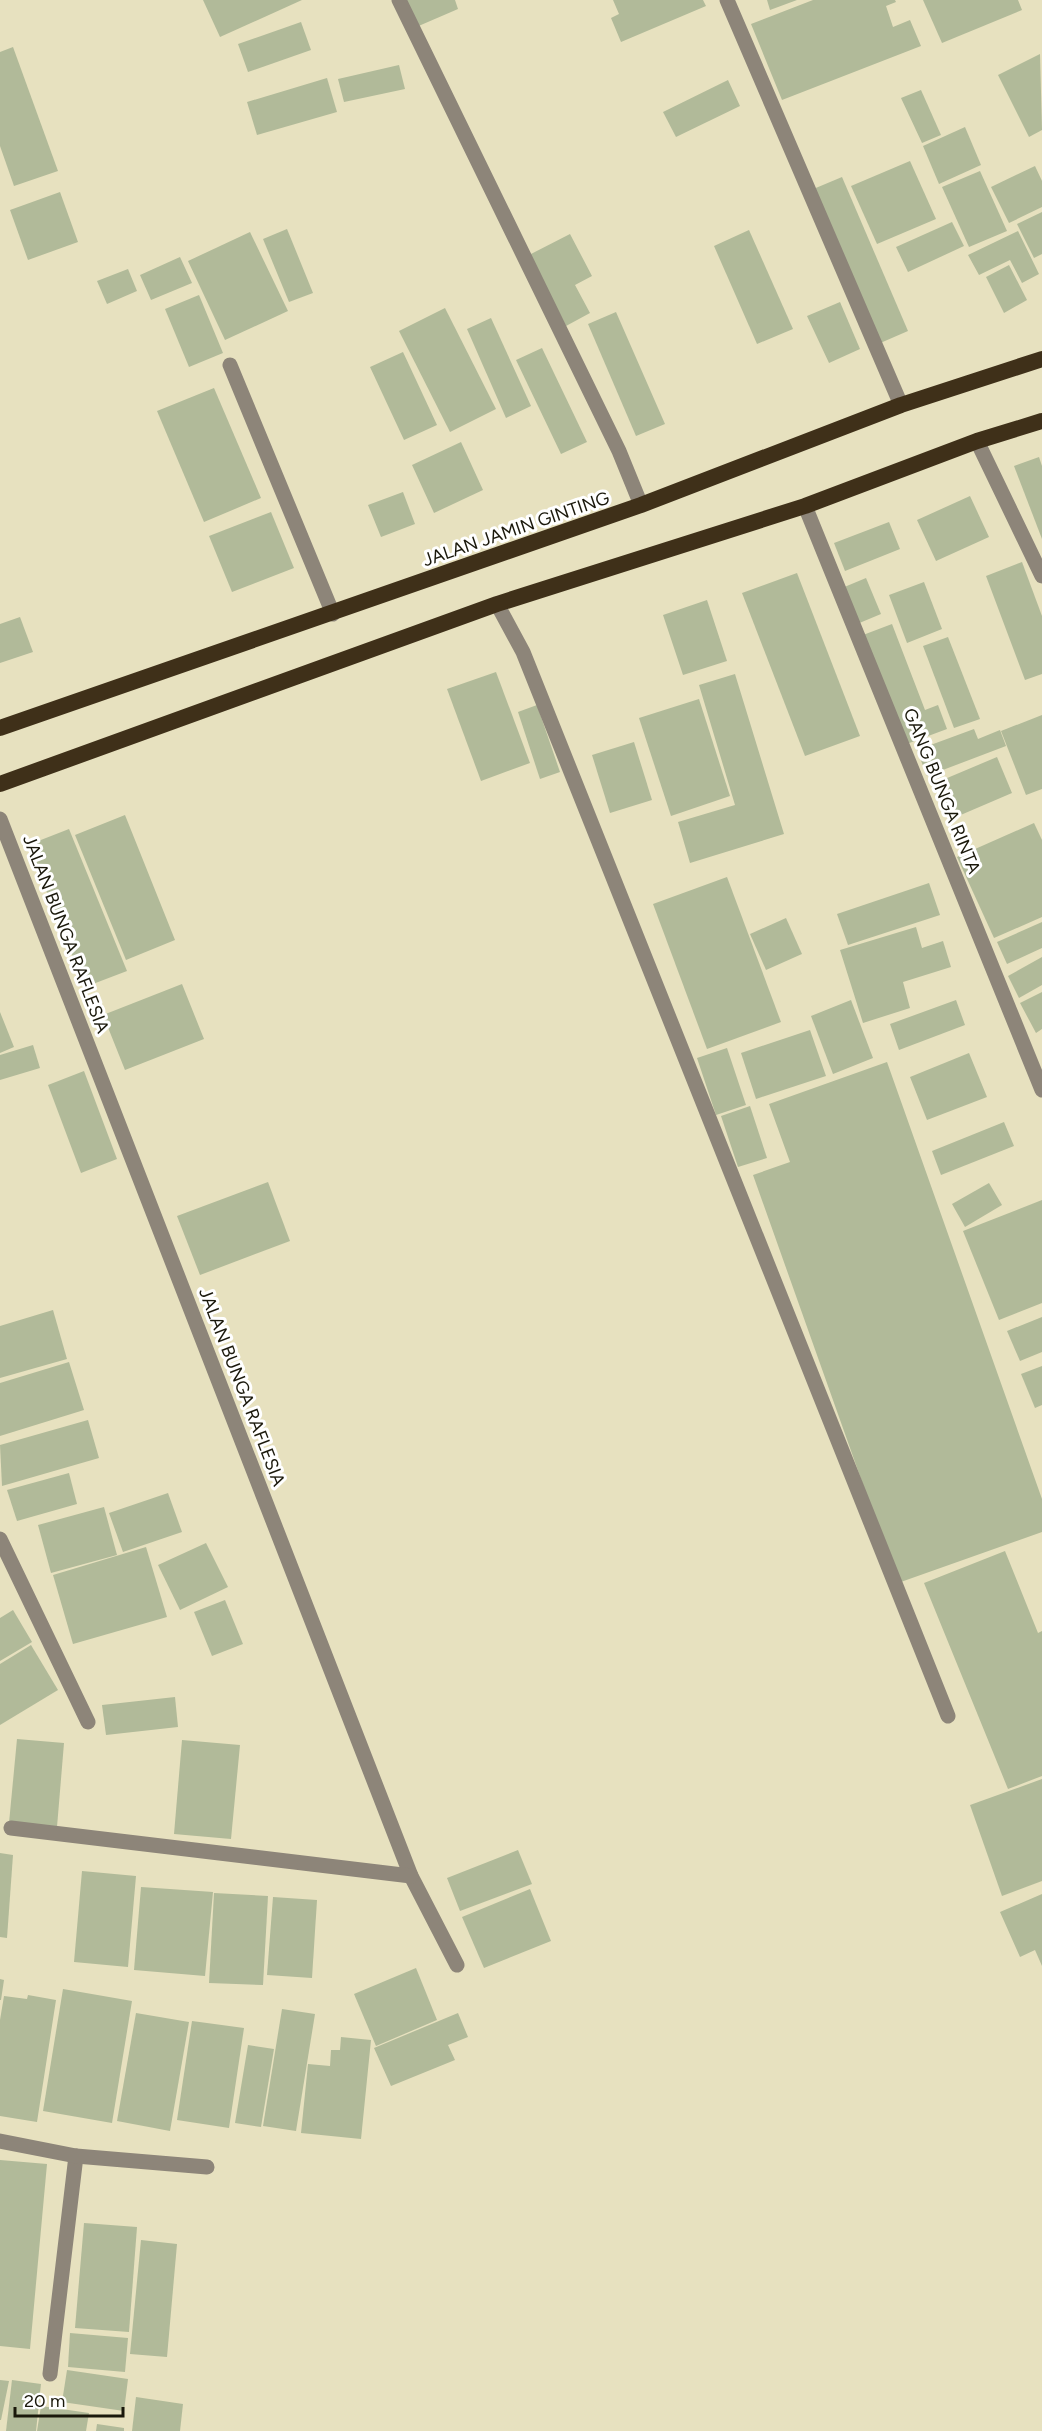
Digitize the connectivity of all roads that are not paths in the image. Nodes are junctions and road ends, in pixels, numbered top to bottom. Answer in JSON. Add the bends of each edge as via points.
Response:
{"nodes":[{"id":1,"x":399,"y":0,"type":"edge"},
{"id":2,"x":727,"y":0,"type":"edge"},
{"id":3,"x":1042,"y":359,"type":"edge"},
{"id":4,"x":230,"y":365,"type":"dead end"},
{"id":5,"x":901,"y":405,"type":"junction"},
{"id":6,"x":1042,"y":422,"type":"edge"},
{"id":7,"x":976,"y":441,"type":"junction"},
{"id":8,"x":641,"y":505,"type":"junction"},
{"id":9,"x":805,"y":506,"type":"junction"},
{"id":10,"x":1042,"y":576,"type":"edge"},
{"id":11,"x":497,"y":604,"type":"junction"},
{"id":12,"x":333,"y":614,"type":"junction"},
{"id":13,"x":0,"y":728,"type":"edge"},
{"id":14,"x":0,"y":784,"type":"edge"},
{"id":15,"x":0,"y":819,"type":"edge"},
{"id":16,"x":1042,"y":1090,"type":"edge"},
{"id":17,"x":0,"y":1539,"type":"edge"},
{"id":18,"x":948,"y":1716,"type":"dead end"},
{"id":19,"x":88,"y":1722,"type":"dead end"},
{"id":20,"x":11,"y":1828,"type":"dead end"},
{"id":21,"x":411,"y":1876,"type":"junction"},
{"id":22,"x":457,"y":1965,"type":"dead end"},
{"id":23,"x":0,"y":2141,"type":"edge"},
{"id":24,"x":76,"y":2156,"type":"junction"},
{"id":25,"x":207,"y":2167,"type":"dead end"},
{"id":26,"x":50,"y":2373,"type":"dead end"}],
"edges":[{"from":1,"to":8,"type":"street","via":[[619,451]]},
{"from":2,"to":5,"type":"street"},
{"from":3,"to":5,"type":"highway","name":"JALAN JAMIN GINTING"},
{"from":4,"to":12,"type":"street"},
{"from":5,"to":8,"type":"highway","name":"JALAN JAMIN GINTING"},
{"from":6,"to":7,"type":"highway"},
{"from":7,"to":9,"type":"highway"},
{"from":7,"to":10,"type":"street"},
{"from":8,"to":12,"type":"highway","name":"JALAN JAMIN GINTING"},
{"from":9,"to":11,"type":"highway"},
{"from":9,"to":16,"type":"street","name":"GANG BUNGA RINTA"},
{"from":11,"to":14,"type":"highway"},
{"from":11,"to":18,"type":"street","via":[[523,652]]},
{"from":12,"to":13,"type":"highway","name":"JALAN JAMIN GINTING"},
{"from":15,"to":21,"type":"street","name":"JALAN BUNGA RAFLESIA"},
{"from":17,"to":19,"type":"street"},
{"from":20,"to":21,"type":"street"},
{"from":21,"to":22,"type":"street","name":"JALAN BUNGA RAFLESIA"},
{"from":23,"to":24,"type":"street"},
{"from":24,"to":25,"type":"street"},
{"from":24,"to":26,"type":"street"}]}
